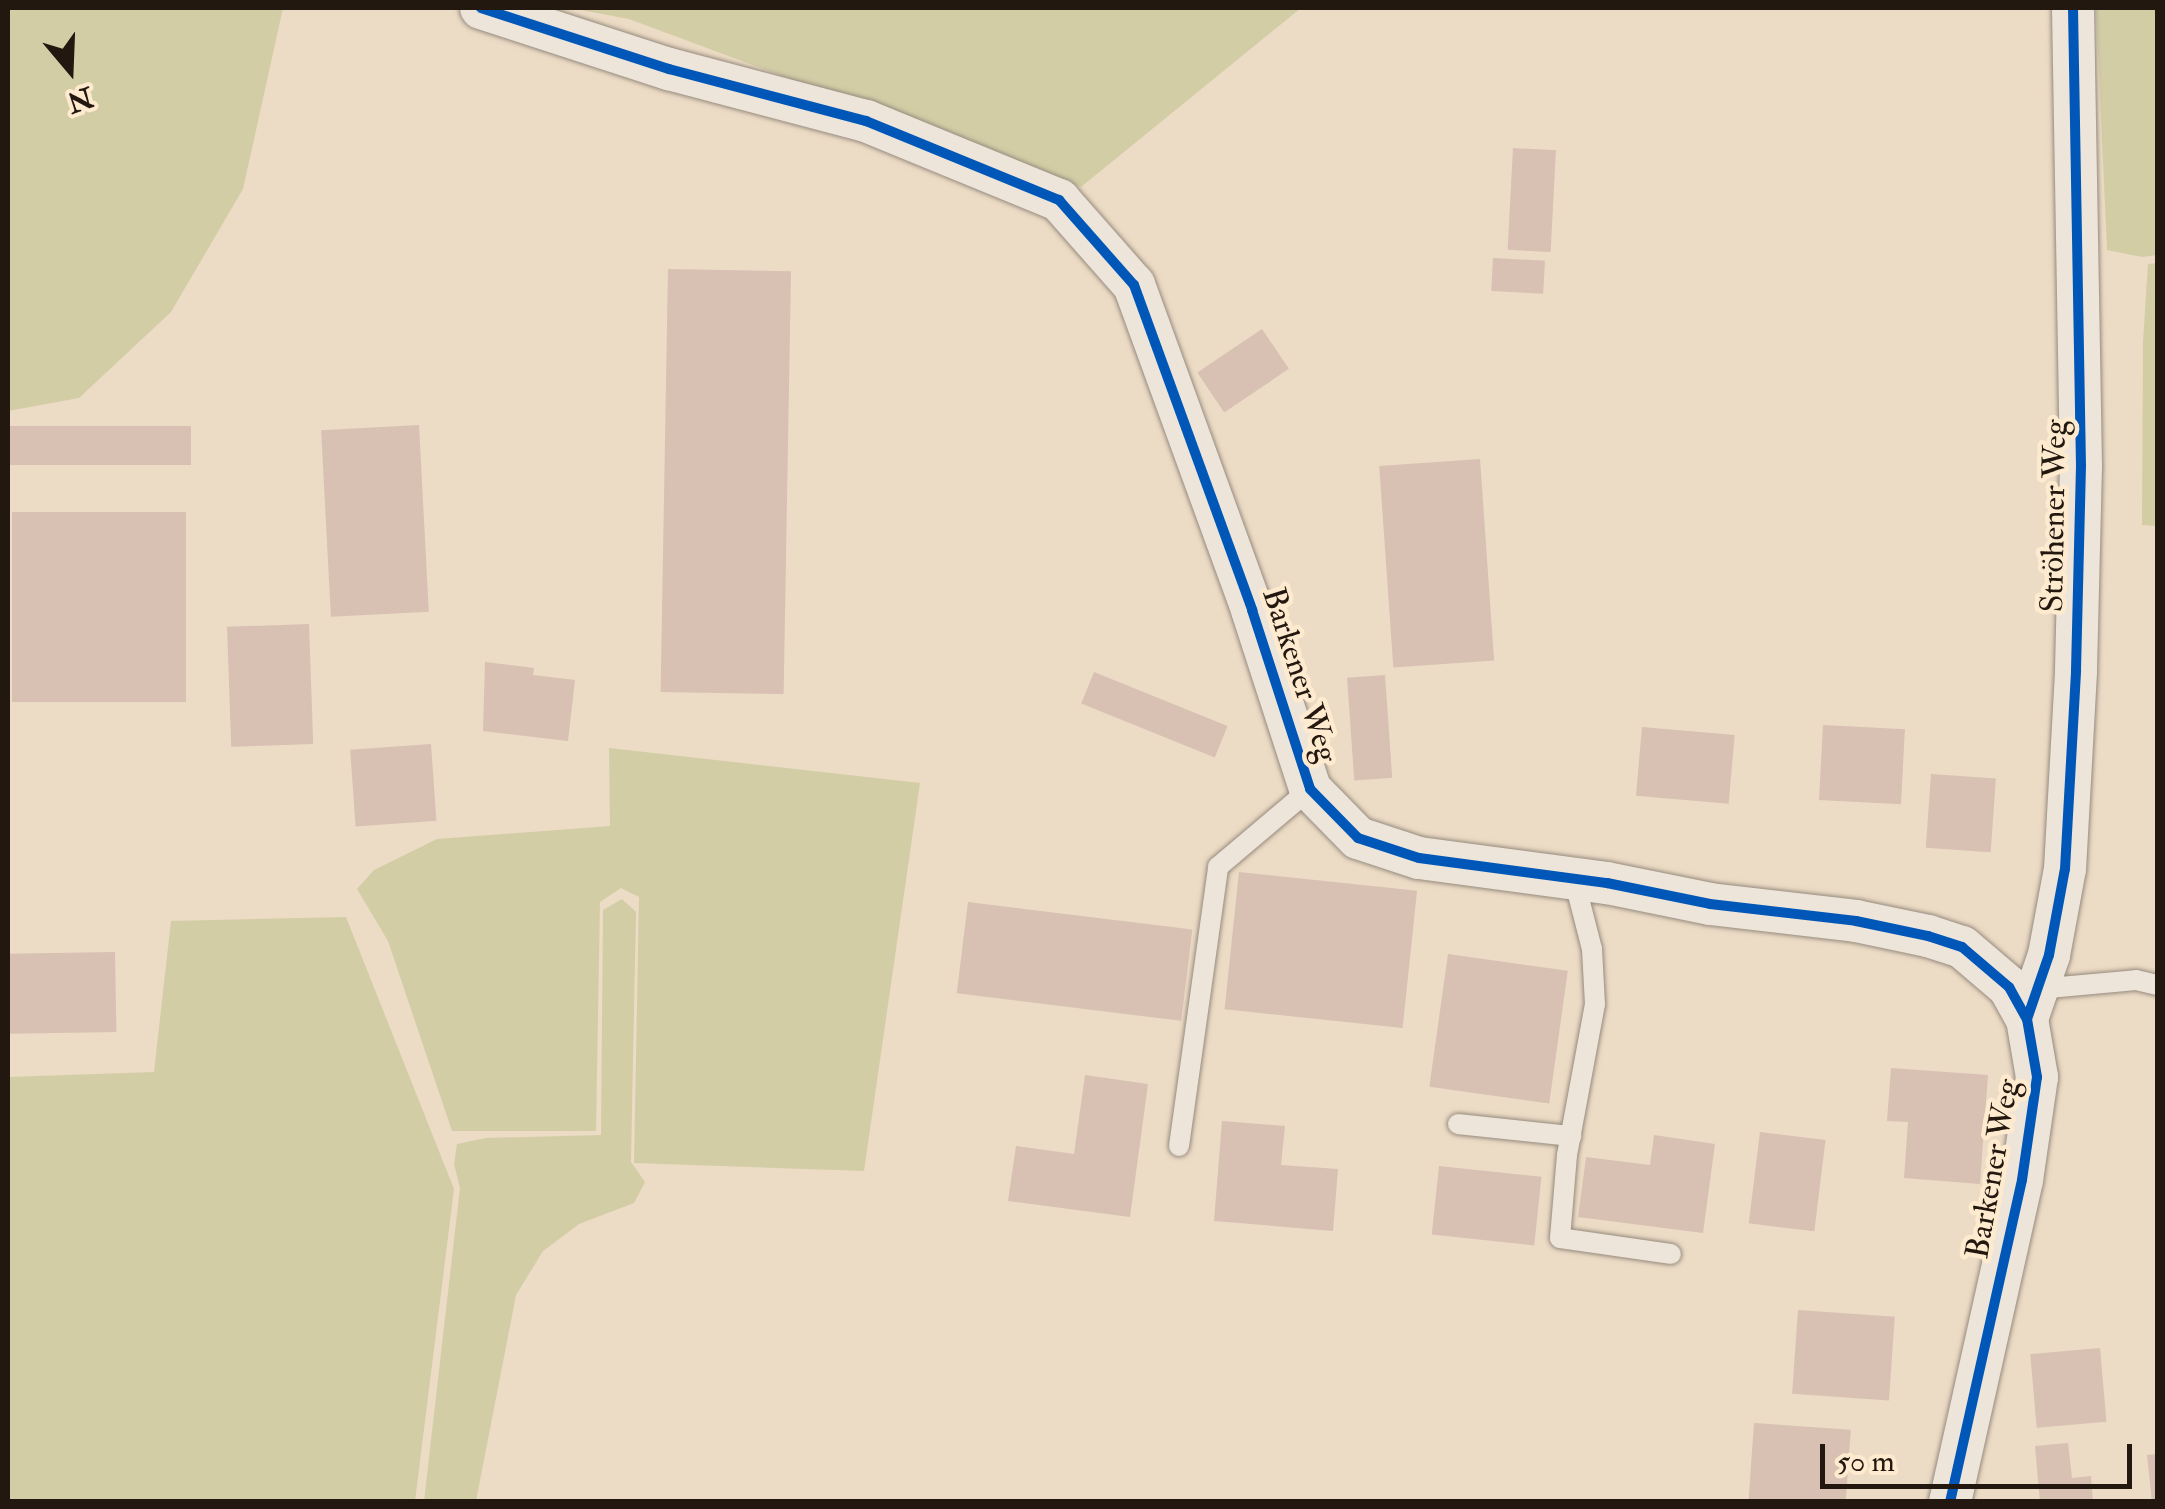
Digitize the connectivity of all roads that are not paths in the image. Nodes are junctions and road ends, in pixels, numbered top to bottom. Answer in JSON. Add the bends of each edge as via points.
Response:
{"nodes":[{"id":1,"x":481,"y":8,"type":"edge"},
{"id":2,"x":2073,"y":8,"type":"edge"},
{"id":3,"x":1310,"y":789,"type":"junction"},
{"id":4,"x":1574,"y":879,"type":"junction"},
{"id":5,"x":2158,"y":986,"type":"edge"},
{"id":6,"x":2032,"y":1004,"type":"junction"},
{"id":7,"x":1458,"y":1124,"type":"dead end"},
{"id":8,"x":1571,"y":1136,"type":"junction"},
{"id":9,"x":1179,"y":1146,"type":"dead end"},
{"id":10,"x":1670,"y":1254,"type":"dead end"},
{"id":11,"x":1950,"y":1502,"type":"edge"}],
"edges":[{"from":1,"to":3,"type":"street","name":"Barkener Weg","via":[[669,69],[866,121],[1059,200],[1134,285]]},
{"from":2,"to":6,"type":"street","name":"Ströhener Weg","via":[[2081,466],[2076,670],[2065,869]]},
{"from":3,"to":4,"type":"street","name":"Barkener Weg","via":[[1358,838],[1419,858]]},
{"from":3,"to":9,"type":"lane","via":[[1218,867]]},
{"from":4,"to":6,"type":"street","name":"Barkener Weg","via":[[1928,936],[1962,947]]},
{"from":4,"to":8,"type":"lane","via":[[1592,949],[1595,1004]]},
{"from":5,"to":6,"type":"lane","via":[[2136,980]]},
{"from":6,"to":11,"type":"street","name":"Barkener Weg","via":[[2037,1077],[2022,1180]]},
{"from":7,"to":8,"type":"lane"},
{"from":8,"to":10,"type":"lane","via":[[1560,1238]]}]}
